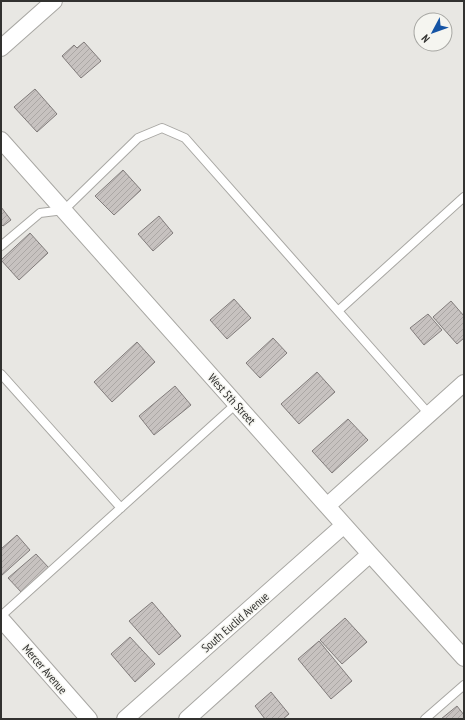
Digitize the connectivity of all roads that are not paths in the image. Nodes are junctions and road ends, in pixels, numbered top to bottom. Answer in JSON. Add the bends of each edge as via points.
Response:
{"nodes":[{"id":1,"x":54,"y":1,"type":"edge"},
{"id":2,"x":1,"y":48,"type":"edge"},
{"id":3,"x":1,"y":140,"type":"edge"},
{"id":4,"x":464,"y":197,"type":"edge"},
{"id":5,"x":64,"y":210,"type":"junction"},
{"id":6,"x":1,"y":246,"type":"edge"},
{"id":7,"x":338,"y":311,"type":"junction"},
{"id":8,"x":1,"y":374,"type":"edge"},
{"id":9,"x":464,"y":383,"type":"edge"},
{"id":10,"x":236,"y":404,"type":"junction"},
{"id":11,"x":429,"y":414,"type":"junction"},
{"id":12,"x":327,"y":506,"type":"junction"},
{"id":13,"x":121,"y":508,"type":"junction"},
{"id":14,"x":344,"y":525,"type":"junction"},
{"id":15,"x":370,"y":554,"type":"junction"},
{"id":16,"x":1,"y":618,"type":"edge"},
{"id":17,"x":464,"y":658,"type":"edge"},
{"id":18,"x":464,"y":685,"type":"edge"},
{"id":19,"x":89,"y":719,"type":"edge"},
{"id":20,"x":125,"y":719,"type":"edge"},
{"id":21,"x":187,"y":719,"type":"edge"},
{"id":22,"x":425,"y":719,"type":"edge"}],
"edges":[{"from":1,"to":2,"type":"street"},
{"from":3,"to":5,"type":"street","name":"West 5th Street"},
{"from":4,"to":7,"type":"lane"},
{"from":5,"to":6,"type":"lane","via":[[40,213]]},
{"from":5,"to":7,"type":"lane","via":[[138,138],[162,128],[186,138]]},
{"from":5,"to":10,"type":"street","name":"West 5th Street"},
{"from":7,"to":11,"type":"lane"},
{"from":8,"to":13,"type":"lane"},
{"from":9,"to":11,"type":"street"},
{"from":10,"to":12,"type":"street","name":"West 5th Street"},
{"from":10,"to":13,"type":"lane"},
{"from":11,"to":12,"type":"street"},
{"from":12,"to":14,"type":"street","name":"West 5th Street"},
{"from":13,"to":16,"type":"lane"},
{"from":14,"to":15,"type":"street","name":"West 5th Street"},
{"from":14,"to":20,"type":"street","name":"South Euclid Avenue"},
{"from":15,"to":17,"type":"street","name":"West 5th Street"},
{"from":15,"to":21,"type":"street"},
{"from":16,"to":19,"type":"street","name":"Mercer Avenue"},
{"from":18,"to":22,"type":"lane"}]}
